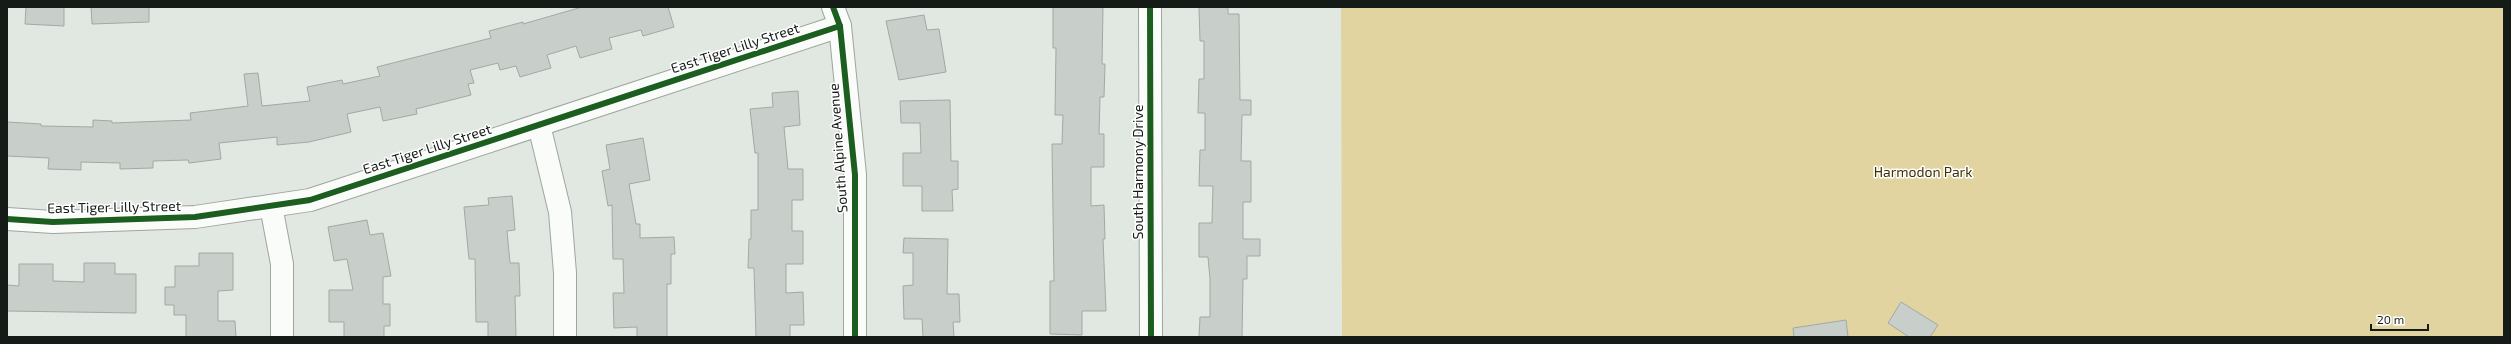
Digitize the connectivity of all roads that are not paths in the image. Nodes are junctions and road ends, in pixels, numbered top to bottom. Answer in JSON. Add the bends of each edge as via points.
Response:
{"nodes":[{"id":1,"x":1150,"y":7,"type":"edge"},
{"id":2,"x":837,"y":17,"type":"edge"},
{"id":3,"x":539,"y":125,"type":"junction"},
{"id":4,"x":271,"y":206,"type":"junction"},
{"id":5,"x":7,"y":218,"type":"edge"},
{"id":6,"x":282,"y":337,"type":"edge"},
{"id":7,"x":565,"y":337,"type":"edge"},
{"id":8,"x":855,"y":337,"type":"edge"},
{"id":9,"x":1151,"y":337,"type":"edge"}],
"edges":[{"from":1,"to":9,"type":"street","name":"South Harmony Drive"},
{"from":2,"to":3,"type":"street","name":"East Tiger Lilly Street"},
{"from":2,"to":8,"type":"street","name":"South Alpine Avenue","via":[[855,176]]},
{"from":3,"to":4,"type":"street","name":"East Tiger Lilly Street","via":[[310,200]]},
{"from":3,"to":7,"type":"street","via":[[560,212],[565,273]]},
{"from":4,"to":5,"type":"street","name":"East Tiger Lilly Street","via":[[195,217],[53,222]]},
{"from":4,"to":6,"type":"street","via":[[282,264]]}]}
